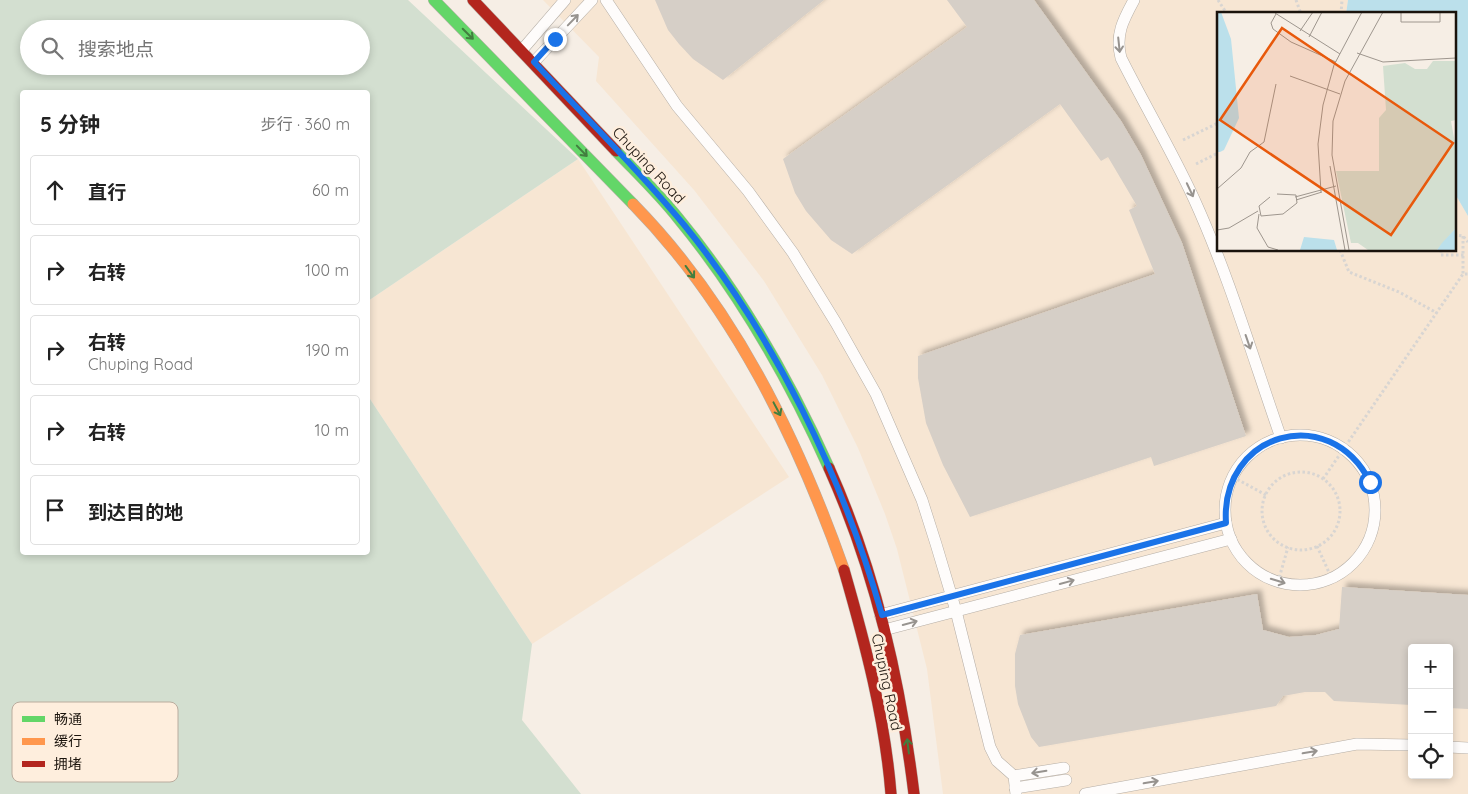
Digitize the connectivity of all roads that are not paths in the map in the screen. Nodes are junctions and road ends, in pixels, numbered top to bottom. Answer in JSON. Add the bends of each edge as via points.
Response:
{"nodes":[{"id":1,"x":434,"y":0,"type":"edge"},
{"id":2,"x":473,"y":0,"type":"edge"},
{"id":3,"x":565,"y":0,"type":"edge"},
{"id":4,"x":592,"y":0,"type":"edge"},
{"id":5,"x":606,"y":0,"type":"edge"},
{"id":6,"x":1134,"y":0,"type":"edge"},
{"id":7,"x":522,"y":50,"type":"junction"},
{"id":8,"x":534,"y":62,"type":"junction"},
{"id":9,"x":504,"y":70,"type":"junction"},
{"id":10,"x":515,"y":81,"type":"junction"},
{"id":11,"x":1281,"y":438,"type":"junction"},
{"id":12,"x":1226,"y":523,"type":"junction"},
{"id":13,"x":1230,"y":539,"type":"junction"},
{"id":14,"x":952,"y":596,"type":"junction"},
{"id":15,"x":956,"y":611,"type":"junction"},
{"id":16,"x":882,"y":615,"type":"junction"},
{"id":17,"x":859,"y":621,"type":"junction"},
{"id":18,"x":886,"y":630,"type":"junction"},
{"id":19,"x":863,"y":636,"type":"junction"},
{"id":20,"x":1408,"y":745,"type":"edge"},
{"id":21,"x":1453,"y":747,"type":"edge"},
{"id":22,"x":1468,"y":748,"type":"edge"},
{"id":23,"x":1064,"y":768,"type":"dead end"},
{"id":24,"x":1014,"y":776,"type":"junction"},
{"id":25,"x":1066,"y":780,"type":"dead end"},
{"id":26,"x":1016,"y":791,"type":"edge"},
{"id":27,"x":891,"y":794,"type":"edge"},
{"id":28,"x":914,"y":794,"type":"edge"},
{"id":29,"x":1086,"y":794,"type":"edge"}],
"edges":[{"from":1,"to":9,"type":"main road","name":"Chuping Road","one_way":true},
{"from":2,"to":7,"type":"main road","name":"Chuping Road"},
{"from":3,"to":7,"type":"lane"},
{"from":8,"to":4,"type":"lane","one_way":true},
{"from":5,"to":14,"type":"lane","via":[[677,106],[771,222],[836,323],[876,394],[907,463]]},
{"from":6,"to":11,"type":"lane","one_way":true,"via":[[1118,33],[1118,45],[1134,83],[1181,171],[1227,282]]},
{"from":7,"to":8,"type":"main road","name":"Chuping Road"},
{"from":7,"to":9,"type":"lane"},
{"from":8,"to":10,"type":"lane"},
{"from":8,"to":16,"type":"main road","name":"Chuping Road","via":[[673,213],[730,288],[780,371],[837,485],[859,539]]},
{"from":9,"to":10,"type":"main road","name":"Chuping Road"},
{"from":10,"to":17,"type":"main road","name":"Chuping Road","one_way":true,"via":[[667,240],[737,341],[797,447],[847,578]]},
{"from":11,"to":12,"type":"lane","via":[[1269,442],[1248,457],[1233,477],[1226,500]]},
{"from":13,"to":11,"type":"lane","one_way":true,"via":[[1236,551],[1254,570],[1278,582],[1305,586],[1332,579],[1344,572],[1364,551],[1374,524],[1374,496],[1370,482],[1355,458],[1332,442],[1307,435]]},
{"from":12,"to":13,"type":"lane"},
{"from":12,"to":14,"type":"lane"},
{"from":15,"to":13,"type":"lane","one_way":true},
{"from":14,"to":15,"type":"lane"},
{"from":14,"to":16,"type":"lane"},
{"from":18,"to":15,"type":"lane","one_way":true},
{"from":15,"to":24,"type":"lane","via":[[987,740],[997,761]]},
{"from":16,"to":17,"type":"lane"},
{"from":16,"to":18,"type":"main road","name":"Chuping Road"},
{"from":17,"to":19,"type":"main road","name":"Chuping Road"},
{"from":18,"to":19,"type":"lane"},
{"from":28,"to":18,"type":"main road","name":"Chuping Road","one_way":true,"via":[[902,703]]},
{"from":19,"to":27,"type":"main road","name":"Chuping Road","via":[[883,734]]},
{"from":29,"to":20,"type":"lane","one_way":true,"via":[[1357,744]]},
{"from":21,"to":22,"type":"lane"},
{"from":23,"to":24,"type":"lane","one_way":true},
{"from":24,"to":26,"type":"lane"},
{"from":25,"to":26,"type":"lane"}]}
